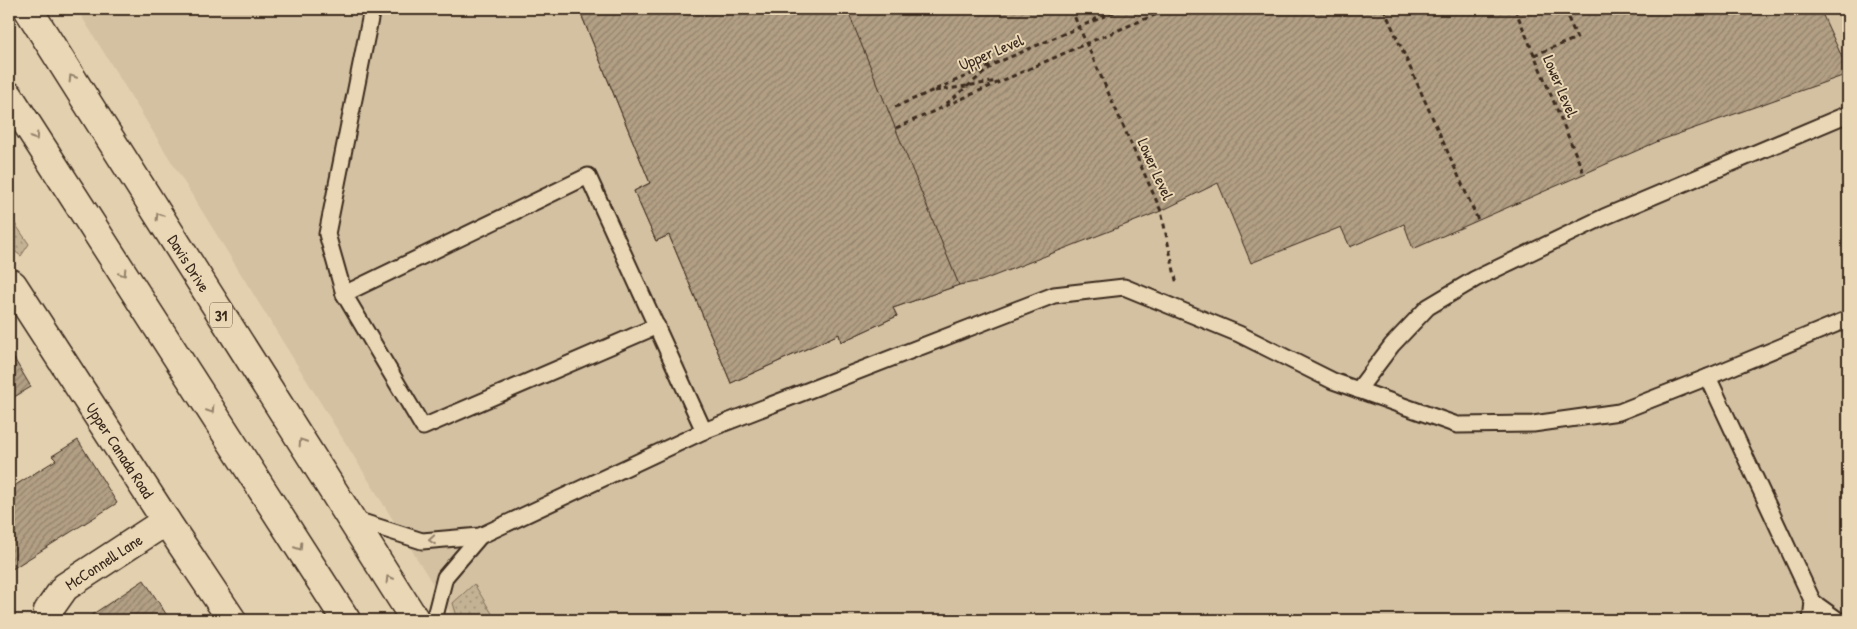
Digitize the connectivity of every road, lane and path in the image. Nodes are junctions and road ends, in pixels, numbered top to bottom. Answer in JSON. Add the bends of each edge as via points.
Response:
{"nodes":[{"id":1,"x":28,"y":9,"type":"edge"},
{"id":2,"x":372,"y":9,"type":"edge"},
{"id":3,"x":1070,"y":9,"type":"edge"},
{"id":4,"x":1092,"y":9,"type":"edge"},
{"id":5,"x":1121,"y":9,"type":"edge"},
{"id":6,"x":1169,"y":9,"type":"edge"},
{"id":7,"x":1384,"y":9,"type":"edge"},
{"id":8,"x":1515,"y":9,"type":"edge"},
{"id":9,"x":1564,"y":9,"type":"edge"},
{"id":10,"x":1096,"y":20,"type":"junction"},
{"id":11,"x":1085,"y":44,"type":"junction"},
{"id":12,"x":1534,"y":55,"type":"junction"},
{"id":13,"x":995,"y":63,"type":"junction"},
{"id":14,"x":1004,"y":80,"type":"junction"},
{"id":15,"x":929,"y":92,"type":"junction"},
{"id":16,"x":9,"y":96,"type":"edge"},
{"id":17,"x":895,"y":106,"type":"dead end"},
{"id":18,"x":942,"y":107,"type":"junction"},
{"id":19,"x":1848,"y":114,"type":"edge"},
{"id":20,"x":896,"y":128,"type":"dead end"},
{"id":21,"x":1584,"y":174,"type":"dead end"},
{"id":22,"x":1478,"y":220,"type":"dead end"},
{"id":23,"x":9,"y":282,"type":"edge"},
{"id":24,"x":344,"y":294,"type":"junction"},
{"id":25,"x":1182,"y":312,"type":"junction"},
{"id":26,"x":1848,"y":320,"type":"edge"},
{"id":27,"x":657,"y":326,"type":"junction"},
{"id":28,"x":1708,"y":377,"type":"junction"},
{"id":29,"x":1358,"y":390,"type":"junction"},
{"id":30,"x":704,"y":431,"type":"junction"},
{"id":31,"x":350,"y":518,"type":"junction"},
{"id":32,"x":166,"y":521,"type":"junction"},
{"id":33,"x":480,"y":536,"type":"junction"},
{"id":34,"x":1813,"y":602,"type":"junction"},
{"id":35,"x":50,"y":616,"type":"edge"},
{"id":36,"x":232,"y":620,"type":"edge"},
{"id":37,"x":346,"y":620,"type":"edge"},
{"id":38,"x":415,"y":620,"type":"edge"},
{"id":39,"x":434,"y":620,"type":"edge"},
{"id":40,"x":1810,"y":620,"type":"edge"},
{"id":41,"x":1838,"y":620,"type":"edge"}],
"edges":[{"from":31,"to":1,"type":"main road","name":"Davis Drive","number":"31","one_way":true},
{"from":2,"to":24,"type":"lane","via":[[327,234]]},
{"from":3,"to":11,"type":"path","name":"Lower Level"},
{"from":4,"to":10,"type":"path"},
{"from":5,"to":10,"type":"path","name":"Upper Level"},
{"from":6,"to":11,"type":"path"},
{"from":7,"to":22,"type":"path"},
{"from":8,"to":12,"type":"path","name":"Lower Level"},
{"from":9,"to":12,"type":"path","via":[[1577,38]]},
{"from":10,"to":13,"type":"path","name":"Upper Level"},
{"from":11,"to":14,"type":"path"},
{"from":11,"to":25,"type":"path","name":"Lower Level","via":[[1161,211]]},
{"from":12,"to":21,"type":"path","name":"Lower Level"},
{"from":13,"to":15,"type":"path","name":"Upper Level"},
{"from":13,"to":18,"type":"path"},
{"from":14,"to":15,"type":"path"},
{"from":14,"to":18,"type":"path"},
{"from":15,"to":17,"type":"path","name":"Upper Level"},
{"from":16,"to":37,"type":"main road","one_way":true},
{"from":18,"to":20,"type":"path"},
{"from":19,"to":29,"type":"lane","via":[[1604,217],[1475,279],[1428,306],[1392,344]]},
{"from":23,"to":32,"type":"main road","name":"Upper Canada Road"},
{"from":24,"to":27,"type":"lane","via":[[423,427]]},
{"from":24,"to":27,"type":"lane","via":[[588,176]]},
{"from":25,"to":29,"type":"lane","via":[[1240,334],[1333,381]]},
{"from":25,"to":30,"type":"lane","via":[[1124,287],[1054,295]]},
{"from":26,"to":28,"type":"lane"},
{"from":27,"to":30,"type":"lane"},
{"from":28,"to":29,"type":"lane","via":[[1619,412],[1533,424],[1457,425]]},
{"from":28,"to":34,"type":"lane"},
{"from":30,"to":33,"type":"lane"},
{"from":33,"to":31,"type":"lane","one_way":true,"via":[[422,541]]},
{"from":38,"to":31,"type":"main road","name":"Davis Drive","number":"31","one_way":true},
{"from":32,"to":35,"type":"main road","name":"McConnell Lane","via":[[65,587]]},
{"from":32,"to":36,"type":"main road","name":"Upper Canada Road"},
{"from":33,"to":39,"type":"lane","via":[[445,577]]},
{"from":34,"to":40,"type":"lane"},
{"from":34,"to":41,"type":"lane"}]}
